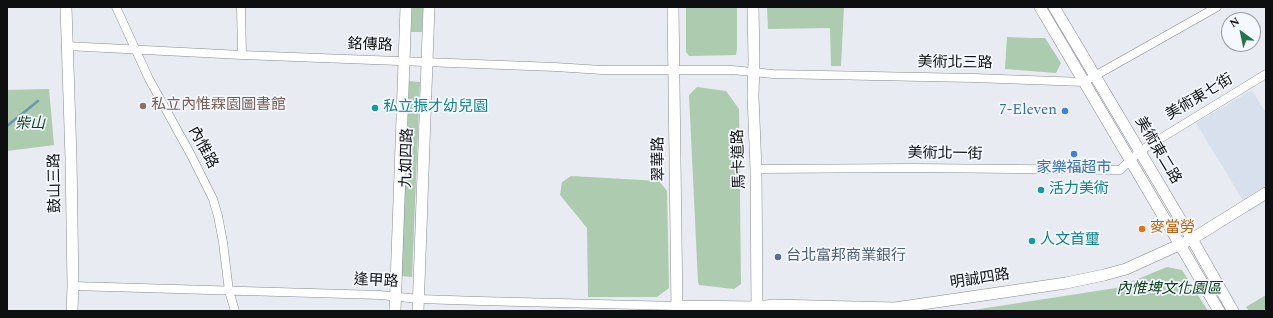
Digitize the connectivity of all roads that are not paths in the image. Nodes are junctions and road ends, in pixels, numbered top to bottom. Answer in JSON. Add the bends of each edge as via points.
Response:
{"nodes":[{"id":1,"x":66,"y":7,"type":"edge"},
{"id":2,"x":116,"y":7,"type":"edge"},
{"id":3,"x":241,"y":7,"type":"edge"},
{"id":4,"x":406,"y":7,"type":"edge"},
{"id":5,"x":429,"y":7,"type":"edge"},
{"id":6,"x":673,"y":7,"type":"edge"},
{"id":7,"x":753,"y":7,"type":"edge"},
{"id":8,"x":1040,"y":7,"type":"edge"},
{"id":9,"x":1054,"y":7,"type":"edge"},
{"id":10,"x":1216,"y":7,"type":"edge"},
{"id":11,"x":66,"y":46,"type":"junction"},
{"id":12,"x":135,"y":50,"type":"junction"},
{"id":13,"x":242,"y":55,"type":"junction"},
{"id":14,"x":404,"y":61,"type":"junction"},
{"id":15,"x":427,"y":62,"type":"junction"},
{"id":16,"x":673,"y":70,"type":"junction"},
{"id":17,"x":753,"y":72,"type":"junction"},
{"id":18,"x":1266,"y":74,"type":"edge"},
{"id":19,"x":1095,"y":76,"type":"junction"},
{"id":20,"x":1084,"y":82,"type":"junction"},
{"id":21,"x":1140,"y":151,"type":"junction"},
{"id":22,"x":1131,"y":161,"type":"junction"},
{"id":23,"x":756,"y":169,"type":"junction"},
{"id":24,"x":1266,"y":193,"type":"edge"},
{"id":25,"x":1192,"y":239,"type":"junction"},
{"id":26,"x":1180,"y":245,"type":"junction"},
{"id":27,"x":73,"y":286,"type":"junction"},
{"id":28,"x":229,"y":291,"type":"junction"},
{"id":29,"x":396,"y":296,"type":"junction"},
{"id":30,"x":419,"y":299,"type":"junction"},
{"id":31,"x":677,"y":308,"type":"edge"},
{"id":32,"x":757,"y":309,"type":"edge"},
{"id":33,"x":72,"y":311,"type":"edge"},
{"id":34,"x":236,"y":311,"type":"edge"},
{"id":35,"x":395,"y":311,"type":"edge"},
{"id":36,"x":418,"y":311,"type":"edge"},
{"id":37,"x":1219,"y":311,"type":"edge"},
{"id":38,"x":1233,"y":311,"type":"edge"}],
"edges":[{"from":1,"to":11,"type":"street","name":"鼓山三路"},
{"from":2,"to":12,"type":"street","name":"內惟路"},
{"from":3,"to":13,"type":"street"},
{"from":4,"to":14,"type":"street","name":"九如四路"},
{"from":5,"to":15,"type":"street","name":"九如四路"},
{"from":6,"to":16,"type":"street","name":"翠華路"},
{"from":7,"to":17,"type":"street","name":"馬卡道路"},
{"from":8,"to":20,"type":"street","name":"美術東二路"},
{"from":9,"to":19,"type":"street","name":"美術東二路"},
{"from":10,"to":19,"type":"street"},
{"from":11,"to":12,"type":"street","name":"銘傳路"},
{"from":11,"to":27,"type":"street","name":"鼓山三路"},
{"from":12,"to":13,"type":"street","name":"銘傳路"},
{"from":12,"to":28,"type":"street","name":"內惟路","via":[[213,199],[223,242]]},
{"from":13,"to":14,"type":"street","name":"銘傳路"},
{"from":14,"to":15,"type":"street","name":"銘傳路"},
{"from":14,"to":29,"type":"street","name":"九如四路"},
{"from":15,"to":16,"type":"street","name":"銘傳路","via":[[594,70]]},
{"from":15,"to":30,"type":"street","name":"九如四路"},
{"from":16,"to":17,"type":"street","name":"美術北三路"},
{"from":16,"to":31,"type":"street","name":"翠華路"},
{"from":17,"to":20,"type":"street","name":"美術北三路"},
{"from":17,"to":23,"type":"street","name":"馬卡道路"},
{"from":18,"to":21,"type":"street","name":"美術東七街"},
{"from":19,"to":20,"type":"street"},
{"from":19,"to":21,"type":"street","name":"美術東二路"},
{"from":20,"to":22,"type":"street","name":"美術東二路"},
{"from":21,"to":22,"type":"street","name":"美術東七街"},
{"from":21,"to":25,"type":"street","name":"美術東二路"},
{"from":22,"to":23,"type":"street","name":"美術北一街","via":[[1120,170]]},
{"from":22,"to":26,"type":"street","name":"美術東二路"},
{"from":23,"to":32,"type":"street","name":"馬卡道路"},
{"from":24,"to":25,"type":"street","name":"明誠四路"},
{"from":25,"to":26,"type":"street","name":"明誠四路"},
{"from":25,"to":38,"type":"street","name":"美術東二路"},
{"from":26,"to":32,"type":"street","name":"明誠四路","via":[[1104,276],[895,308],[782,305]]},
{"from":26,"to":37,"type":"street","name":"美術東二路"},
{"from":27,"to":28,"type":"street","name":"逢甲路"},
{"from":27,"to":33,"type":"street","name":"鼓山三路"},
{"from":28,"to":29,"type":"street","name":"逢甲路"},
{"from":28,"to":34,"type":"street","name":"內惟路"},
{"from":29,"to":30,"type":"street","name":"逢甲路"},
{"from":29,"to":35,"type":"street","name":"九如四路"},
{"from":30,"to":31,"type":"street","name":"逢甲路"},
{"from":30,"to":36,"type":"street","name":"九如四路"},
{"from":31,"to":32,"type":"street","name":"明誠四路"}]}
